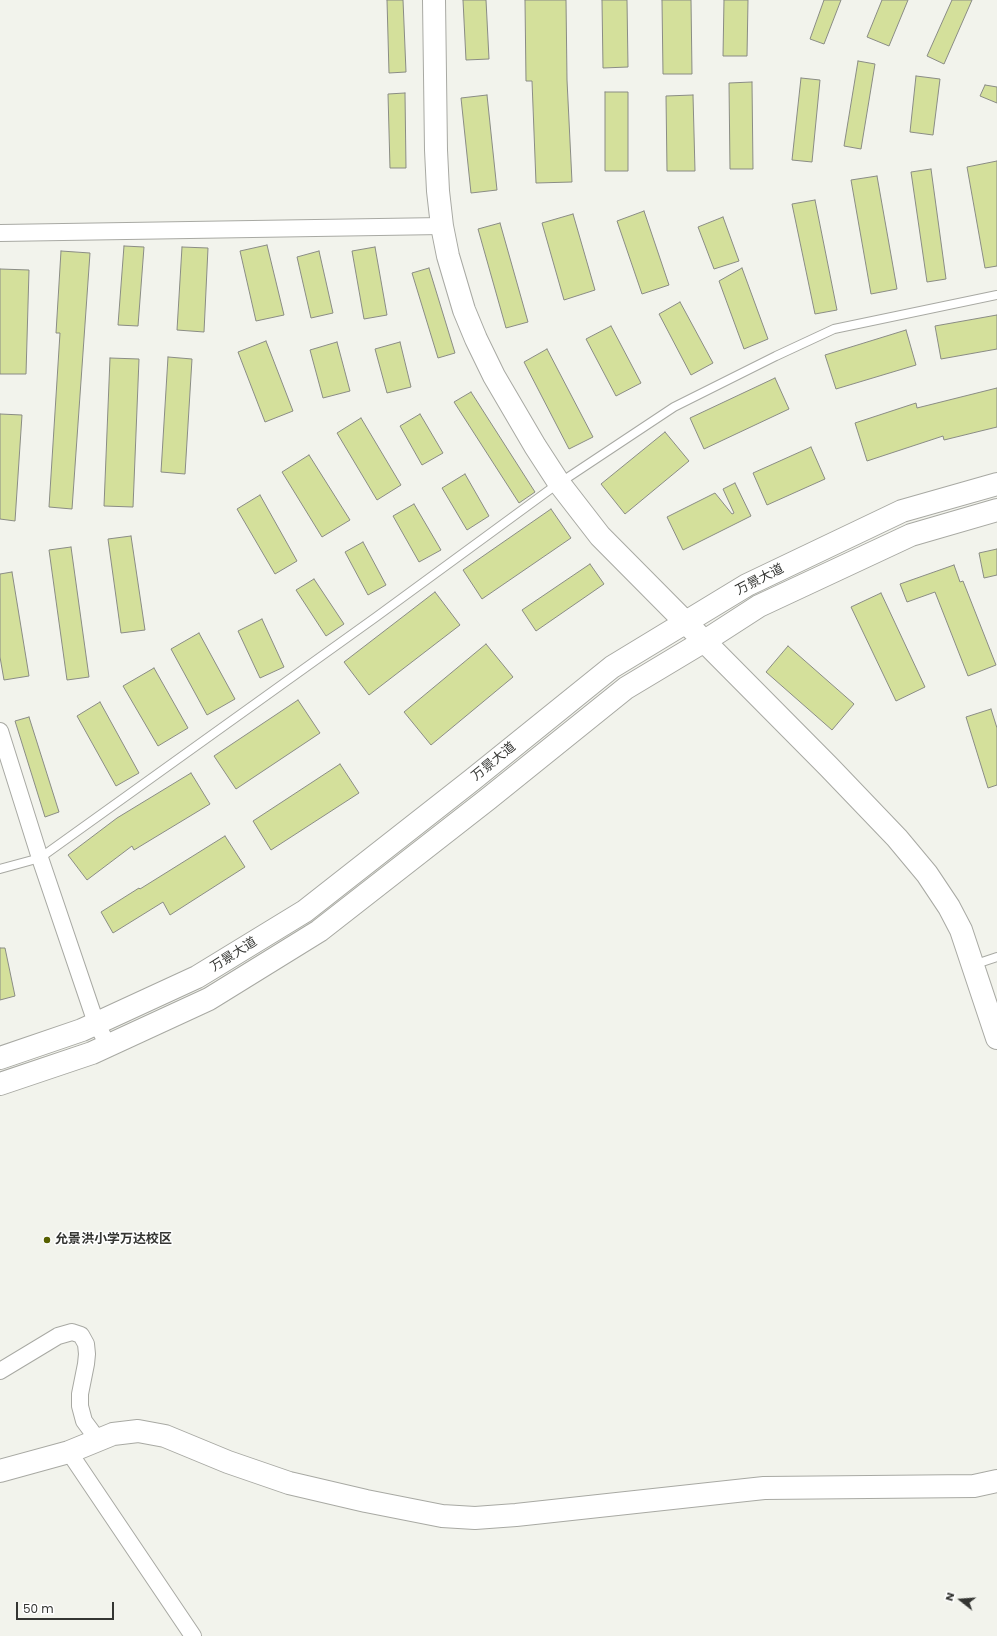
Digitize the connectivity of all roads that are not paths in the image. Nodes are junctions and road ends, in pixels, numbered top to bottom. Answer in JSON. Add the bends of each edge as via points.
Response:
{"nodes":[{"id":1,"x":434,"y":0,"type":"edge"},
{"id":2,"x":442,"y":226,"type":"junction"},
{"id":3,"x":0,"y":233,"type":"edge"},
{"id":4,"x":997,"y":295,"type":"edge"},
{"id":5,"x":559,"y":483,"type":"junction"},
{"id":6,"x":997,"y":484,"type":"edge"},
{"id":7,"x":997,"y":510,"type":"edge"},
{"id":8,"x":686,"y":622,"type":"junction"},
{"id":9,"x":704,"y":641,"type":"junction"},
{"id":10,"x":0,"y":731,"type":"edge"},
{"id":11,"x":40,"y":858,"type":"junction"},
{"id":12,"x":0,"y":869,"type":"edge"},
{"id":13,"x":997,"y":957,"type":"edge"},
{"id":14,"x":973,"y":965,"type":"junction"},
{"id":15,"x":96,"y":1023,"type":"junction"},
{"id":16,"x":997,"y":1038,"type":"edge"},
{"id":17,"x":108,"y":1045,"type":"junction"},
{"id":18,"x":0,"y":1058,"type":"edge"},
{"id":19,"x":0,"y":1084,"type":"edge"},
{"id":20,"x":0,"y":1371,"type":"edge"},
{"id":21,"x":98,"y":1440,"type":"junction"},
{"id":22,"x":69,"y":1452,"type":"junction"},
{"id":23,"x":0,"y":1471,"type":"edge"},
{"id":24,"x":997,"y":1482,"type":"edge"},
{"id":25,"x":193,"y":1636,"type":"edge"}],
"edges":[{"from":1,"to":2,"type":"main road","via":[[436,150]]},
{"from":2,"to":3,"type":"street"},
{"from":2,"to":5,"type":"main road","via":[[456,288],[476,340],[514,412]]},
{"from":4,"to":5,"type":"lane","via":[[834,329],[674,407]]},
{"from":5,"to":8,"type":"main road","via":[[600,536]]},
{"from":5,"to":11,"type":"lane"},
{"from":6,"to":8,"type":"main road","name":"万景大道","via":[[902,511],[747,585]]},
{"from":7,"to":9,"type":"main road","name":"万景大道","via":[[911,534],[759,606]]},
{"from":8,"to":9,"type":"main road"},
{"from":8,"to":15,"type":"main road","name":"万景大道","via":[[612,667],[305,911],[197,977]]},
{"from":9,"to":14,"type":"main road","via":[[911,854],[949,907],[961,930]]},
{"from":9,"to":17,"type":"main road","name":"万景大道","via":[[626,688],[319,931],[209,999]]},
{"from":10,"to":11,"type":"street"},
{"from":11,"to":12,"type":"lane"},
{"from":11,"to":15,"type":"street"},
{"from":13,"to":14,"type":"lane"},
{"from":14,"to":16,"type":"main road"},
{"from":15,"to":17,"type":"street"},
{"from":15,"to":18,"type":"main road","name":"万景大道"},
{"from":17,"to":19,"type":"main road","name":"万景大道","via":[[92,1053]]},
{"from":20,"to":21,"type":"street","via":[[58,1336],[72,1332],[81,1335],[86,1344],[87,1354],[80,1406],[84,1421]]},
{"from":21,"to":22,"type":"main road"},
{"from":21,"to":24,"type":"main road","via":[[113,1434],[138,1431],[165,1436],[289,1483],[434,1514],[475,1518],[516,1516],[764,1488],[974,1486]]},
{"from":22,"to":23,"type":"main road"},
{"from":22,"to":25,"type":"street"}]}
